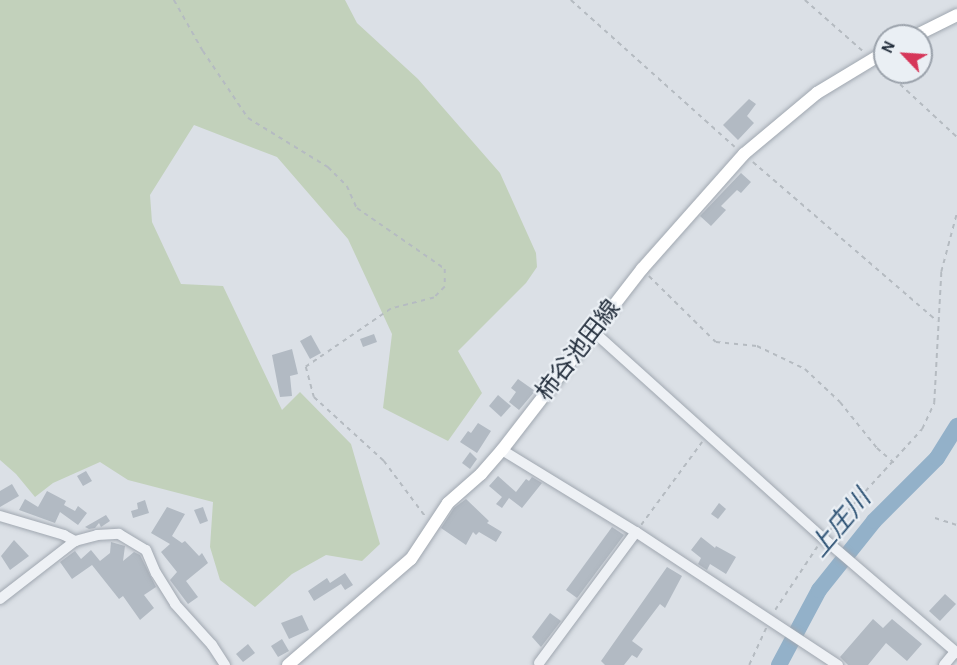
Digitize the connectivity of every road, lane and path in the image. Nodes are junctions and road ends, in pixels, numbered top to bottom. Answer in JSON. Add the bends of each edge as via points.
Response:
{"nodes":[{"id":1,"x":174,"y":0,"type":"edge"},
{"id":2,"x":571,"y":0,"type":"edge"},
{"id":3,"x":806,"y":0,"type":"edge"},
{"id":4,"x":957,"y":15,"type":"edge"},
{"id":5,"x":933,"y":27,"type":"edge"},
{"id":6,"x":872,"y":58,"type":"joint"},
{"id":7,"x":900,"y":84,"type":"edge"},
{"id":8,"x":957,"y":137,"type":"edge"},
{"id":9,"x":744,"y":154,"type":"junction"},
{"id":10,"x":957,"y":212,"type":"edge"},
{"id":11,"x":642,"y":270,"type":"junction"},
{"id":12,"x":938,"y":322,"type":"junction"},
{"id":13,"x":594,"y":332,"type":"junction"},
{"id":14,"x":708,"y":434,"type":"junction"},
{"id":15,"x":502,"y":450,"type":"junction"},
{"id":16,"x":894,"y":463,"type":"junction"},
{"id":17,"x":0,"y":516,"type":"edge"},
{"id":18,"x":935,"y":518,"type":"dead end"},
{"id":19,"x":432,"y":525,"type":"junction"},
{"id":20,"x":957,"y":525,"type":"edge"},
{"id":21,"x":636,"y":532,"type":"junction"},
{"id":22,"x":823,"y":538,"type":"junction"},
{"id":23,"x":75,"y":541,"type":"junction"},
{"id":24,"x":0,"y":599,"type":"edge"},
{"id":25,"x":770,"y":619,"type":"junction"},
{"id":26,"x":956,"y":652,"type":"edge"},
{"id":27,"x":539,"y":663,"type":"dead end"},
{"id":28,"x":225,"y":665,"type":"edge"},
{"id":29,"x":288,"y":665,"type":"edge"},
{"id":30,"x":749,"y":665,"type":"edge"},
{"id":31,"x":838,"y":665,"type":"edge"},
{"id":32,"x":944,"y":665,"type":"edge"}],
"edges":[{"from":1,"to":19,"type":"path","via":[[248,118],[328,167],[347,186],[357,208],[445,269],[445,287],[434,298],[391,309],[306,368],[314,398],[384,461]]},
{"from":2,"to":9,"type":"path"},
{"from":3,"to":6,"type":"path"},
{"from":4,"to":5,"type":"main road"},
{"from":6,"to":9,"type":"main road","name":"柿谷池田線","via":[[817,93]]},
{"from":7,"to":8,"type":"path"},
{"from":9,"to":11,"type":"main road","name":"柿谷池田線"},
{"from":9,"to":12,"type":"path"},
{"from":10,"to":12,"type":"path","via":[[941,272]]},
{"from":11,"to":13,"type":"main road","name":"柿谷池田線"},
{"from":11,"to":16,"type":"path","via":[[716,342],[757,346],[805,369]]},
{"from":12,"to":16,"type":"path","via":[[934,403],[922,429]]},
{"from":13,"to":14,"type":"street"},
{"from":13,"to":15,"type":"main road","name":"柿谷池田線"},
{"from":14,"to":21,"type":"path"},
{"from":14,"to":22,"type":"street"},
{"from":15,"to":19,"type":"main road","name":"柿谷池田線","via":[[448,503]]},
{"from":15,"to":21,"type":"street"},
{"from":16,"to":22,"type":"path"},
{"from":17,"to":23,"type":"street"},
{"from":18,"to":20,"type":"path"},
{"from":19,"to":29,"type":"main road","name":"柿谷池田線","via":[[411,559]]},
{"from":21,"to":25,"type":"street"},
{"from":21,"to":27,"type":"street"},
{"from":22,"to":25,"type":"path"},
{"from":22,"to":26,"type":"street"},
{"from":23,"to":24,"type":"street"},
{"from":23,"to":28,"type":"street","via":[[119,534],[146,549],[175,604]]},
{"from":25,"to":30,"type":"path"},
{"from":25,"to":31,"type":"street"},
{"from":26,"to":32,"type":"street"}]}
